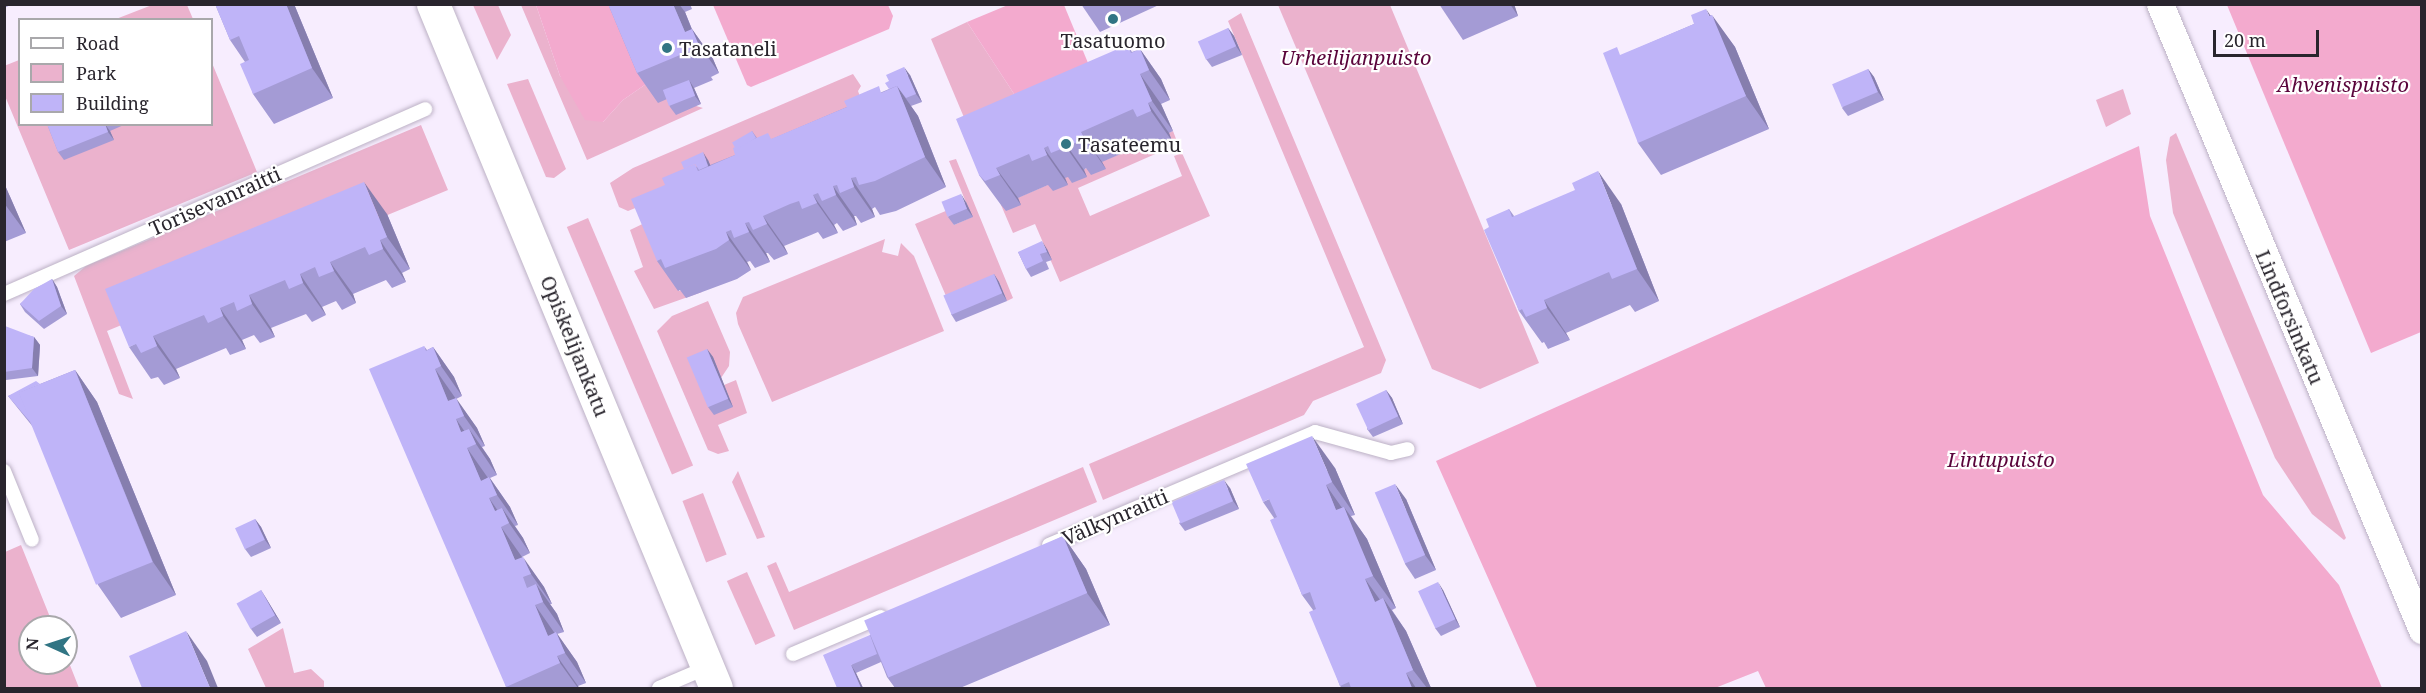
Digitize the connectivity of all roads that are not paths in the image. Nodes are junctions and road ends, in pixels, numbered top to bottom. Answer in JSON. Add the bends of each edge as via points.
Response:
{"nodes":[{"id":1,"x":433,"y":4,"type":"edge"},
{"id":2,"x":2160,"y":4,"type":"edge"},
{"id":3,"x":425,"y":109,"type":"dead end"},
{"id":4,"x":4,"y":294,"type":"edge"},
{"id":5,"x":1408,"y":449,"type":"dead end"},
{"id":6,"x":4,"y":471,"type":"edge"},
{"id":7,"x":32,"y":540,"type":"dead end"},
{"id":8,"x":1035,"y":551,"type":"edge"},
{"id":9,"x":892,"y":612,"type":"edge"},
{"id":10,"x":2421,"y":630,"type":"edge"},
{"id":11,"x":793,"y":654,"type":"dead end"},
{"id":12,"x":712,"y":678,"type":"edge"},
{"id":13,"x":659,"y":688,"type":"edge"}],
"edges":[{"from":1,"to":12,"type":"main road","name":"Opiskelijankatu"},
{"from":2,"to":10,"type":"street","name":"Lindforsinkatu"},
{"from":3,"to":4,"type":"lane","name":"Torisevanraitti"},
{"from":5,"to":8,"type":"lane","name":"Välkynraitti","via":[[1391,453],[1315,432]]},
{"from":6,"to":7,"type":"lane"},
{"from":9,"to":11,"type":"lane"},
{"from":12,"to":13,"type":"lane"}]}
